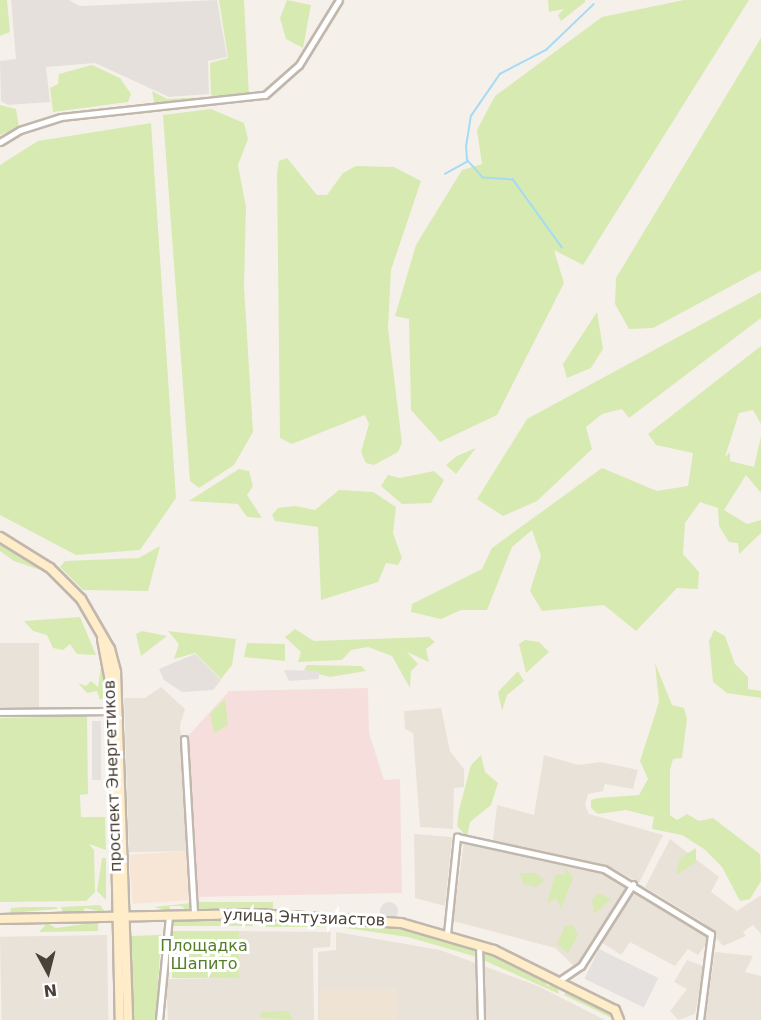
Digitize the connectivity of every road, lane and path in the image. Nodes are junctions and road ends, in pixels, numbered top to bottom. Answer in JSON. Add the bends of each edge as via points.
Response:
{"nodes":[{"id":1,"x":339,"y":0,"type":"edge"},
{"id":2,"x":0,"y":142,"type":"edge"},
{"id":3,"x":0,"y":537,"type":"edge"},
{"id":4,"x":116,"y":696,"type":"junction"},
{"id":5,"x":113,"y":711,"type":"junction"},
{"id":6,"x":0,"y":712,"type":"edge"},
{"id":7,"x":184,"y":739,"type":"dead end"},
{"id":8,"x":118,"y":754,"type":"junction"},
{"id":9,"x":633,"y":884,"type":"junction"},
{"id":10,"x":194,"y":915,"type":"junction"},
{"id":11,"x":169,"y":916,"type":"junction"},
{"id":12,"x":122,"y":917,"type":"junction"},
{"id":13,"x":0,"y":920,"type":"edge"},
{"id":14,"x":447,"y":934,"type":"junction"},
{"id":15,"x":479,"y":945,"type":"junction"},
{"id":16,"x":560,"y":980,"type":"junction"},
{"id":17,"x":120,"y":1020,"type":"edge"},
{"id":18,"x":128,"y":1020,"type":"edge"},
{"id":19,"x":159,"y":1020,"type":"edge"},
{"id":20,"x":481,"y":1020,"type":"edge"},
{"id":21,"x":619,"y":1020,"type":"edge"},
{"id":22,"x":700,"y":1020,"type":"edge"}],
"edges":[{"from":1,"to":2,"type":"street","via":[[299,65],[265,95],[61,117],[20,130]]},
{"from":3,"to":4,"type":"main road","name":"проспект Энергетиков","via":[[67,584],[102,634]]},
{"from":4,"to":5,"type":"main road","name":"проспект Энергетиков"},
{"from":4,"to":8,"type":"main road","name":"проспект Энергетиков"},
{"from":5,"to":6,"type":"street"},
{"from":5,"to":8,"type":"main road","name":"проспект Энергетиков"},
{"from":7,"to":10,"type":"street"},
{"from":8,"to":12,"type":"main road","name":"проспект Энергетиков"},
{"from":9,"to":14,"type":"street","via":[[604,869],[457,837]]},
{"from":9,"to":16,"type":"street","via":[[581,966]]},
{"from":9,"to":22,"type":"street","via":[[711,934]]},
{"from":10,"to":11,"type":"main road","name":"улица Энтузиастов"},
{"from":10,"to":14,"type":"main road","name":"улица Энтузиастов","via":[[333,916]]},
{"from":11,"to":12,"type":"main road","name":"улица Энтузиастов"},
{"from":11,"to":19,"type":"street"},
{"from":12,"to":13,"type":"main road","name":"улица Энтузиастов"},
{"from":12,"to":17,"type":"main road","name":"проспект Энергетиков"},
{"from":12,"to":18,"type":"main road","name":"проспект Энергетиков"},
{"from":14,"to":15,"type":"main road","name":"улица Энтузиастов"},
{"from":15,"to":16,"type":"main road","name":"улица Энтузиастов"},
{"from":15,"to":20,"type":"street"},
{"from":16,"to":21,"type":"main road","name":"улица Энтузиастов","via":[[615,1010]]}]}
